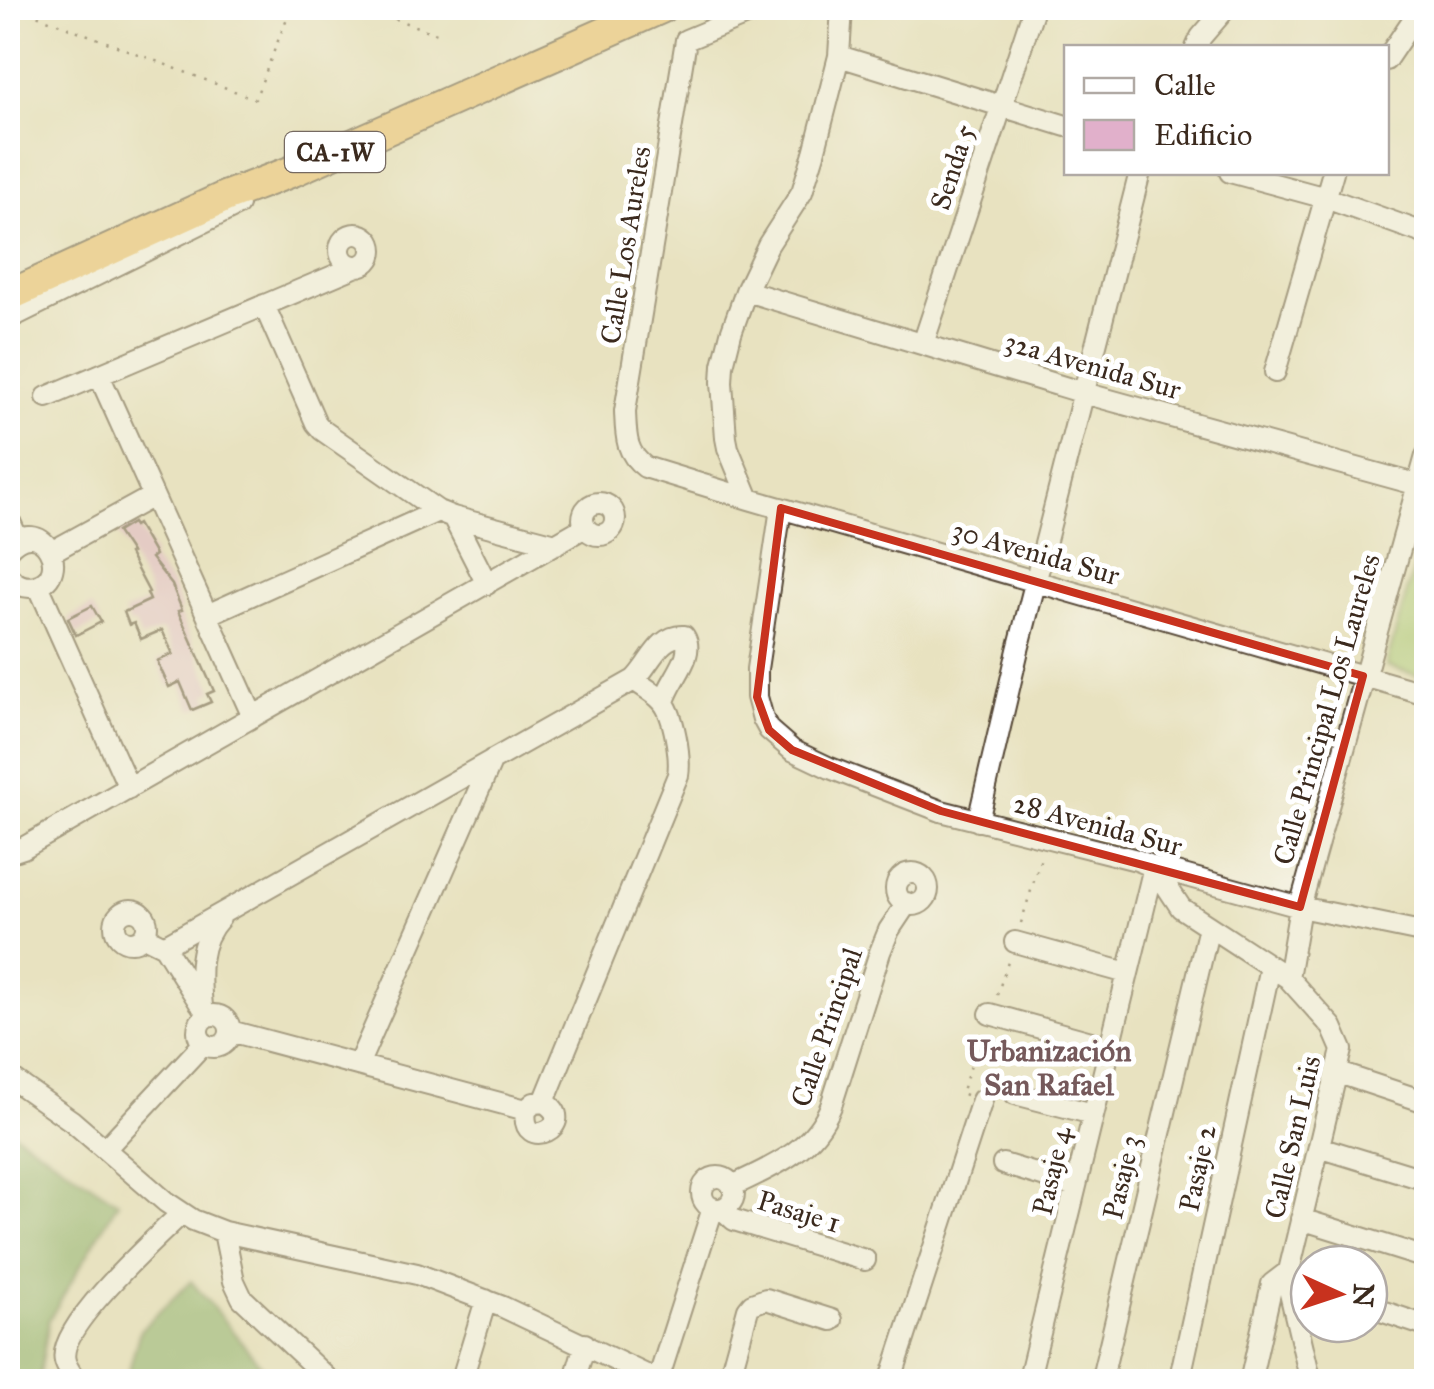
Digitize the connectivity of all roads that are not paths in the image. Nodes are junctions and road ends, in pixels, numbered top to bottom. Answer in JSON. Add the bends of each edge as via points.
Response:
{"nodes":[{"id":1,"x":612,"y":8,"type":"edge"},
{"id":2,"x":661,"y":8,"type":"edge"},
{"id":3,"x":763,"y":8,"type":"edge"},
{"id":4,"x":842,"y":8,"type":"edge"},
{"id":5,"x":1034,"y":8,"type":"edge"},
{"id":6,"x":1226,"y":8,"type":"edge"},
{"id":7,"x":1420,"y":8,"type":"edge"},
{"id":8,"x":1197,"y":45,"type":"edge"},
{"id":9,"x":1389,"y":55,"type":"edge"},
{"id":10,"x":838,"y":56,"type":"junction"},
{"id":11,"x":1001,"y":106,"type":"junction"},
{"id":12,"x":1064,"y":125,"type":"edge"},
{"id":13,"x":293,"y":171,"type":"junction"},
{"id":14,"x":1139,"y":175,"type":"edge"},
{"id":15,"x":1241,"y":175,"type":"edge"},
{"id":16,"x":1333,"y":175,"type":"edge"},
{"id":17,"x":1326,"y":198,"type":"junction"},
{"id":18,"x":1426,"y":234,"type":"edge"},
{"id":19,"x":357,"y":266,"type":"dead end"},
{"id":20,"x":8,"y":276,"type":"edge"},
{"id":21,"x":746,"y":291,"type":"junction"},
{"id":22,"x":8,"y":296,"type":"edge"},
{"id":23,"x":264,"y":305,"type":"junction"},
{"id":24,"x":8,"y":320,"type":"edge"},
{"id":25,"x":924,"y":344,"type":"junction"},
{"id":26,"x":1275,"y":372,"type":"dead end"},
{"id":27,"x":99,"y":376,"type":"junction"},
{"id":28,"x":1084,"y":393,"type":"junction"},
{"id":29,"x":47,"y":398,"type":"dead end"},
{"id":30,"x":1426,"y":456,"type":"edge"},
{"id":31,"x":632,"y":458,"type":"joint"},
{"id":32,"x":1422,"y":486,"type":"edge"},
{"id":33,"x":153,"y":496,"type":"junction"},
{"id":34,"x":749,"y":498,"type":"junction"},
{"id":35,"x":781,"y":508,"type":"junction"},
{"id":36,"x":446,"y":514,"type":"junction"},
{"id":37,"x":8,"y":517,"type":"edge"},
{"id":38,"x":585,"y":527,"type":"dead end"},
{"id":39,"x":12,"y":544,"type":"edge"},
{"id":40,"x":556,"y":544,"type":"junction"},
{"id":41,"x":51,"y":552,"type":"junction"},
{"id":42,"x":8,"y":576,"type":"edge"},
{"id":43,"x":1036,"y":581,"type":"junction"},
{"id":44,"x":486,"y":584,"type":"junction"},
{"id":45,"x":38,"y":585,"type":"junction"},
{"id":46,"x":207,"y":615,"type":"junction"},
{"id":47,"x":1364,"y":676,"type":"junction"},
{"id":48,"x":634,"y":680,"type":"junction"},
{"id":49,"x":1426,"y":694,"type":"edge"},
{"id":50,"x":664,"y":702,"type":"junction"},
{"id":51,"x":253,"y":717,"type":"junction"},
{"id":52,"x":492,"y":760,"type":"junction"},
{"id":53,"x":129,"y":788,"type":"junction"},
{"id":54,"x":978,"y":820,"type":"junction"},
{"id":55,"x":8,"y":848,"type":"edge"},
{"id":56,"x":1154,"y":867,"type":"junction"},
{"id":57,"x":906,"y":903,"type":"dead end"},
{"id":58,"x":1300,"y":906,"type":"junction"},
{"id":59,"x":229,"y":909,"type":"junction"},
{"id":60,"x":1209,"y":926,"type":"junction"},
{"id":61,"x":1426,"y":933,"type":"edge"},
{"id":62,"x":144,"y":936,"type":"dead end"},
{"id":63,"x":1015,"y":942,"type":"road end"},
{"id":64,"x":164,"y":946,"type":"junction"},
{"id":65,"x":1127,"y":972,"type":"junction"},
{"id":66,"x":1279,"y":972,"type":"junction"},
{"id":67,"x":205,"y":1011,"type":"junction"},
{"id":68,"x":990,"y":1014,"type":"road end"},
{"id":69,"x":230,"y":1031,"type":"junction"},
{"id":70,"x":204,"y":1043,"type":"junction"},
{"id":71,"x":1109,"y":1047,"type":"junction"},
{"id":72,"x":358,"y":1065,"type":"junction"},
{"id":73,"x":1336,"y":1072,"type":"junction"},
{"id":74,"x":8,"y":1076,"type":"edge"},
{"id":75,"x":1015,"y":1094,"type":"dead end"},
{"id":76,"x":982,"y":1100,"type":"road end"},
{"id":77,"x":1426,"y":1102,"type":"edge"},
{"id":78,"x":1093,"y":1114,"type":"junction"},
{"id":79,"x":1318,"y":1147,"type":"junction"},
{"id":80,"x":106,"y":1148,"type":"junction"},
{"id":81,"x":1003,"y":1164,"type":"dead end"},
{"id":82,"x":1426,"y":1180,"type":"edge"},
{"id":83,"x":1075,"y":1186,"type":"junction"},
{"id":84,"x":718,"y":1209,"type":"junction"},
{"id":85,"x":182,"y":1213,"type":"junction"},
{"id":86,"x":1301,"y":1219,"type":"junction"},
{"id":87,"x":224,"y":1232,"type":"junction"},
{"id":88,"x":1299,"y":1244,"type":"edge"},
{"id":89,"x":1426,"y":1258,"type":"edge"},
{"id":90,"x":865,"y":1260,"type":"dead end"},
{"id":91,"x":1289,"y":1281,"type":"edge"},
{"id":92,"x":486,"y":1300,"type":"junction"},
{"id":93,"x":1389,"y":1314,"type":"edge"},
{"id":94,"x":832,"y":1320,"type":"dead end"},
{"id":95,"x":1426,"y":1326,"type":"edge"},
{"id":96,"x":585,"y":1344,"type":"junction"},
{"id":97,"x":1302,"y":1344,"type":"edge"},
{"id":98,"x":660,"y":1381,"type":"edge"},
{"id":99,"x":76,"y":1382,"type":"edge"},
{"id":100,"x":330,"y":1382,"type":"edge"},
{"id":101,"x":461,"y":1382,"type":"edge"},
{"id":102,"x":574,"y":1382,"type":"edge"},
{"id":103,"x":728,"y":1382,"type":"edge"},
{"id":104,"x":890,"y":1382,"type":"edge"},
{"id":105,"x":1028,"y":1382,"type":"edge"},
{"id":106,"x":1101,"y":1382,"type":"edge"},
{"id":107,"x":1179,"y":1382,"type":"edge"},
{"id":108,"x":1250,"y":1382,"type":"edge"},
{"id":109,"x":1311,"y":1382,"type":"edge"}],
"edges":[{"from":1,"to":20,"type":"highway","number":"CA-1W"},
{"from":2,"to":13,"type":"highway","number":"CA-1W"},
{"from":3,"to":31,"type":"street","name":"Calle Los Aureles","via":[[686,40],[625,411]]},
{"from":4,"to":10,"type":"street"},
{"from":5,"to":11,"type":"street","name":"Senda 5"},
{"from":6,"to":8,"type":"street"},
{"from":7,"to":9,"type":"street"},
{"from":10,"to":11,"type":"street"},
{"from":10,"to":21,"type":"street","via":[[802,192]]},
{"from":11,"to":12,"type":"street"},
{"from":11,"to":25,"type":"street","name":"Senda 5"},
{"from":13,"to":22,"type":"highway","number":"CA-1W"},
{"from":13,"to":24,"type":"street","via":[[223,214]]},
{"from":14,"to":28,"type":"street"},
{"from":15,"to":17,"type":"street"},
{"from":16,"to":17,"type":"street"},
{"from":17,"to":18,"type":"street"},
{"from":17,"to":26,"type":"street"},
{"from":19,"to":23,"type":"street"},
{"from":21,"to":25,"type":"street","name":"32a Avenida Sur"},
{"from":21,"to":34,"type":"street","via":[[722,382],[728,448]]},
{"from":23,"to":27,"type":"street"},
{"from":23,"to":36,"type":"street","via":[[322,430]]},
{"from":25,"to":28,"type":"street","name":"32a Avenida Sur"},
{"from":27,"to":29,"type":"street"},
{"from":27,"to":33,"type":"street"},
{"from":28,"to":32,"type":"street","name":"32a Avenida Sur"},
{"from":28,"to":43,"type":"street"},
{"from":30,"to":32,"type":"street","name":"Calle Principal Los Laureles"},
{"from":31,"to":34,"type":"street","name":"30 Avenida Sur"},
{"from":32,"to":47,"type":"street","name":"Calle Principal Los Laureles"},
{"from":33,"to":41,"type":"street"},
{"from":33,"to":46,"type":"street"},
{"from":34,"to":35,"type":"street","name":"30 Avenida Sur"},
{"from":35,"to":43,"type":"street","name":"30 Avenida Sur"},
{"from":35,"to":54,"type":"street","name":"28 Avenida Sur","via":[[757,668],[762,720],[792,750],[830,768]]},
{"from":36,"to":40,"type":"street"},
{"from":36,"to":44,"type":"street"},
{"from":36,"to":46,"type":"street"},
{"from":37,"to":39,"type":"street"},
{"from":38,"to":40,"type":"street"},
{"from":39,"to":41,"type":"street","via":[[31,537]]},
{"from":40,"to":44,"type":"street"},
{"from":41,"to":45,"type":"street","via":[[53,568]]},
{"from":42,"to":45,"type":"street","via":[[23,586]]},
{"from":43,"to":47,"type":"street","name":"30 Avenida Sur"},
{"from":43,"to":54,"type":"street"},
{"from":44,"to":51,"type":"street"},
{"from":45,"to":53,"type":"street"},
{"from":46,"to":51,"type":"street"},
{"from":47,"to":49,"type":"street","name":"30 Avenida Sur"},
{"from":47,"to":58,"type":"street","name":"Calle Principal Los Laureles"},
{"from":48,"to":50,"type":"street"},
{"from":48,"to":50,"type":"street","via":[[669,638],[684,636],[688,652]]},
{"from":48,"to":52,"type":"street"},
{"from":50,"to":72,"type":"street","via":[[679,749],[678,775],[535,1106]]},
{"from":51,"to":53,"type":"street"},
{"from":52,"to":59,"type":"street"},
{"from":52,"to":72,"type":"street"},
{"from":53,"to":55,"type":"street","via":[[24,848]]},
{"from":54,"to":56,"type":"street","name":"28 Avenida Sur"},
{"from":56,"to":58,"type":"street","name":"28 Avenida Sur"},
{"from":56,"to":60,"type":"street","name":"Calle San Luis","via":[[1181,908]]},
{"from":56,"to":65,"type":"street","name":"Pasaje 4"},
{"from":57,"to":84,"type":"street","name":"Calle Principal","via":[[880,952],[824,1122],[794,1155],[732,1186],[711,1178],[702,1196]]},
{"from":58,"to":61,"type":"street","name":"28 Avenida Sur"},
{"from":58,"to":66,"type":"street","name":"Calle Principal Los Laureles"},
{"from":59,"to":64,"type":"street"},
{"from":59,"to":67,"type":"street","via":[[202,952]]},
{"from":60,"to":66,"type":"street","name":"Calle San Luis"},
{"from":60,"to":106,"type":"street","name":"Pasaje 3"},
{"from":62,"to":64,"type":"street"},
{"from":63,"to":65,"type":"street"},
{"from":64,"to":67,"type":"street"},
{"from":65,"to":71,"type":"street","name":"Pasaje 4"},
{"from":66,"to":73,"type":"street","name":"Calle San Luis","via":[[1332,1027],[1342,1050]]},
{"from":66,"to":107,"type":"street","name":"Pasaje 2"},
{"from":67,"to":69,"type":"street","via":[[228,1021]]},
{"from":67,"to":70,"type":"street","via":[[199,1028]]},
{"from":68,"to":71,"type":"street"},
{"from":69,"to":70,"type":"street","via":[[218,1046]]},
{"from":69,"to":72,"type":"street"},
{"from":70,"to":80,"type":"street"},
{"from":71,"to":78,"type":"street","name":"Pasaje 4"},
{"from":73,"to":77,"type":"street"},
{"from":73,"to":79,"type":"street","name":"Calle San Luis"},
{"from":74,"to":80,"type":"street"},
{"from":75,"to":78,"type":"street"},
{"from":76,"to":104,"type":"street"},
{"from":78,"to":83,"type":"street","name":"Pasaje 4"},
{"from":79,"to":82,"type":"street"},
{"from":79,"to":86,"type":"street","name":"Calle San Luis"},
{"from":80,"to":85,"type":"street"},
{"from":81,"to":83,"type":"street"},
{"from":83,"to":105,"type":"street","name":"Pasaje 4"},
{"from":84,"to":90,"type":"street","name":"Pasaje 1","via":[[734,1220]]},
{"from":84,"to":98,"type":"street"},
{"from":85,"to":87,"type":"street"},
{"from":85,"to":99,"type":"street","via":[[91,1306],[67,1340],[64,1361]]},
{"from":86,"to":88,"type":"street","name":"Calle San Luis"},
{"from":86,"to":89,"type":"street"},
{"from":87,"to":92,"type":"street","via":[[417,1274]]},
{"from":87,"to":100,"type":"street","via":[[242,1298]]},
{"from":91,"to":108,"type":"street","via":[[1272,1284]]},
{"from":92,"to":96,"type":"street"},
{"from":92,"to":101,"type":"street"},
{"from":93,"to":95,"type":"street"},
{"from":94,"to":103,"type":"street","via":[[766,1298],[752,1304]]},
{"from":96,"to":98,"type":"street"},
{"from":96,"to":102,"type":"street"},
{"from":97,"to":109,"type":"street","name":"Calle San Luis"}]}
